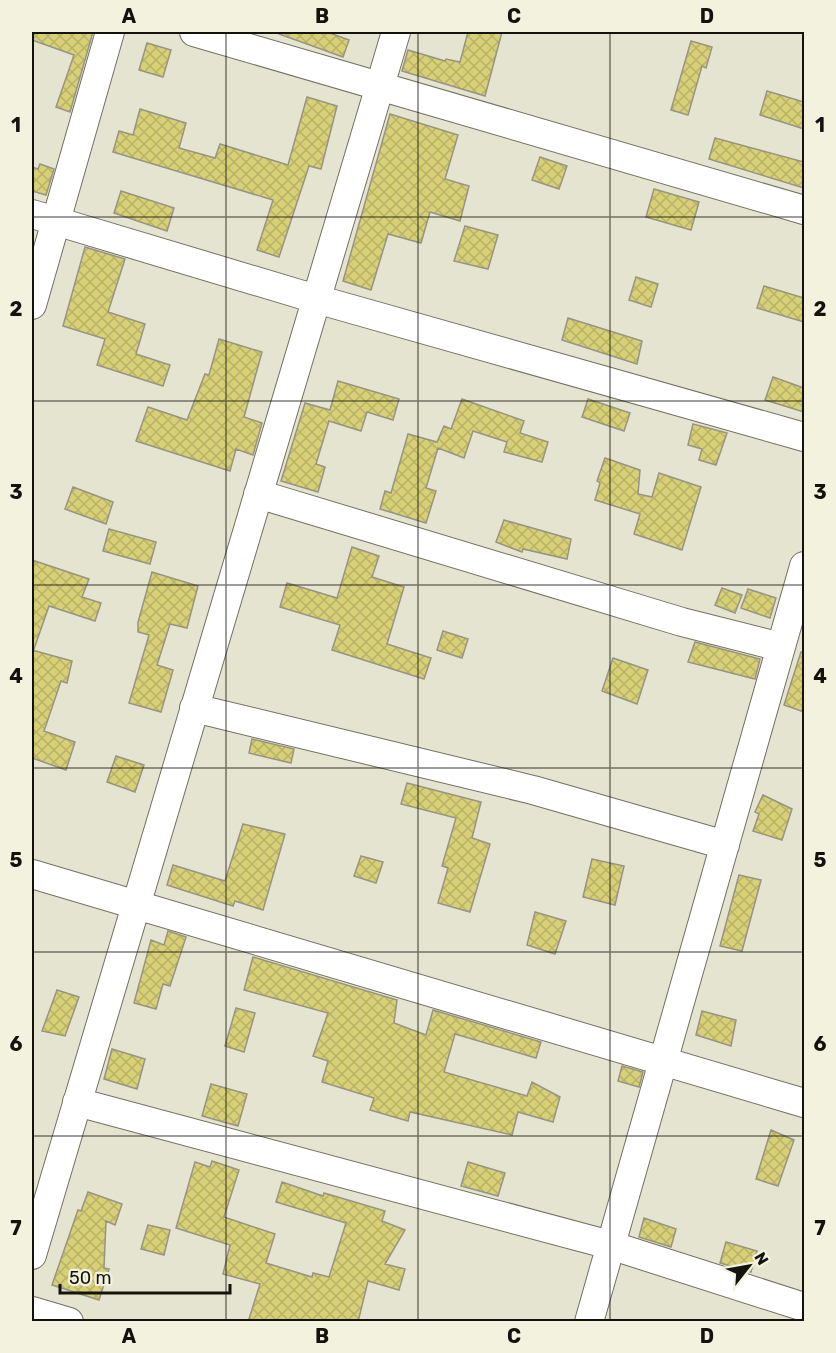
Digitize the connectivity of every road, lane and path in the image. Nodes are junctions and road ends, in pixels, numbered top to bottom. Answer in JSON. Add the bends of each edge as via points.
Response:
{"nodes":[{"id":1,"x":110,"y":32,"type":"edge"},
{"id":2,"x":195,"y":32,"type":"edge"},
{"id":3,"x":396,"y":32,"type":"edge"},
{"id":4,"x":379,"y":86,"type":"junction"},
{"id":5,"x":804,"y":210,"type":"edge"},
{"id":6,"x":44,"y":217,"type":"edge"},
{"id":7,"x":316,"y":299,"type":"junction"},
{"id":8,"x":32,"y":305,"type":"edge"},
{"id":9,"x":804,"y":437,"type":"edge"},
{"id":10,"x":258,"y":494,"type":"junction"},
{"id":11,"x":804,"y":566,"type":"edge"},
{"id":12,"x":782,"y":647,"type":"junction"},
{"id":13,"x":194,"y":708,"type":"junction"},
{"id":14,"x":725,"y":845,"type":"junction"},
{"id":15,"x":32,"y":874,"type":"edge"},
{"id":16,"x":135,"y":905,"type":"junction"},
{"id":17,"x":663,"y":1062,"type":"junction"},
{"id":18,"x":77,"y":1102,"type":"junction"},
{"id":19,"x":804,"y":1103,"type":"edge"},
{"id":20,"x":610,"y":1245,"type":"junction"},
{"id":21,"x":32,"y":1255,"type":"edge"},
{"id":22,"x":804,"y":1307,"type":"edge"},
{"id":23,"x":32,"y":1311,"type":"edge"},
{"id":24,"x":69,"y":1322,"type":"edge"},
{"id":25,"x":588,"y":1322,"type":"edge"}],
"edges":[{"from":1,"to":6,"type":"street"},
{"from":2,"to":4,"type":"street"},
{"from":3,"to":4,"type":"street"},
{"from":4,"to":5,"type":"street"},
{"from":4,"to":7,"type":"street"},
{"from":6,"to":7,"type":"street"},
{"from":6,"to":8,"type":"street"},
{"from":7,"to":9,"type":"street"},
{"from":7,"to":10,"type":"street"},
{"from":10,"to":12,"type":"street","via":[[682,622]]},
{"from":10,"to":13,"type":"street"},
{"from":11,"to":12,"type":"street"},
{"from":12,"to":14,"type":"street"},
{"from":13,"to":14,"type":"street","via":[[533,790]]},
{"from":13,"to":16,"type":"street"},
{"from":14,"to":17,"type":"street"},
{"from":15,"to":16,"type":"street"},
{"from":16,"to":17,"type":"street"},
{"from":16,"to":18,"type":"street"},
{"from":17,"to":19,"type":"street"},
{"from":17,"to":20,"type":"street"},
{"from":18,"to":20,"type":"street"},
{"from":18,"to":21,"type":"street"},
{"from":20,"to":22,"type":"street"},
{"from":20,"to":25,"type":"street"},
{"from":23,"to":24,"type":"street"}]}
